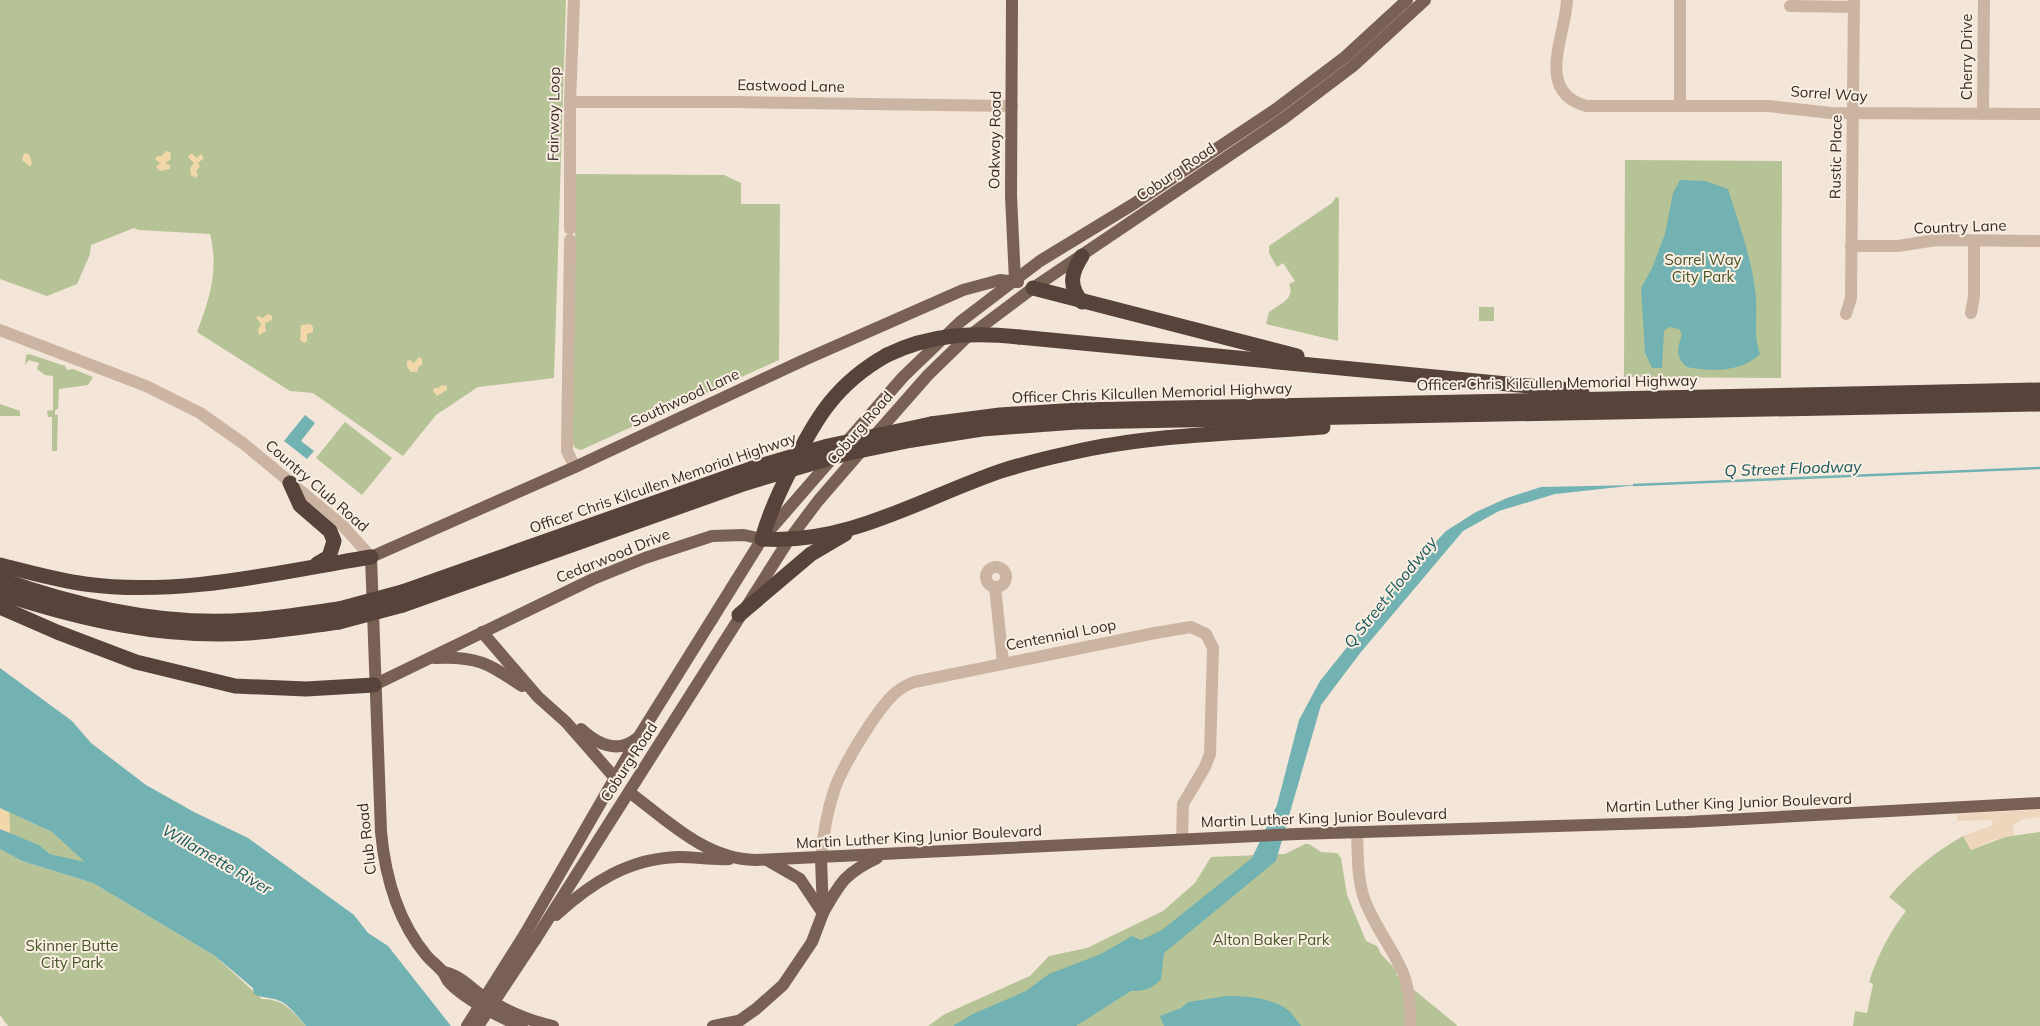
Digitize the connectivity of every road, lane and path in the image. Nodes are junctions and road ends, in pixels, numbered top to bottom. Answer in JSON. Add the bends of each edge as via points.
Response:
{"nodes":[{"id":1,"x":574,"y":0,"type":"edge"},
{"id":2,"x":1012,"y":0,"type":"edge"},
{"id":3,"x":1407,"y":0,"type":"edge"},
{"id":4,"x":1425,"y":0,"type":"edge"},
{"id":5,"x":1567,"y":0,"type":"edge"},
{"id":6,"x":1680,"y":0,"type":"edge"},
{"id":7,"x":1984,"y":0,"type":"edge"},
{"id":8,"x":1854,"y":3,"type":"edge"},
{"id":9,"x":1790,"y":6,"type":"dead end"},
{"id":10,"x":570,"y":102,"type":"junction"},
{"id":11,"x":1012,"y":106,"type":"junction"},
{"id":12,"x":1680,"y":106,"type":"junction"},
{"id":13,"x":1853,"y":113,"type":"junction"},
{"id":14,"x":1280,"y":114,"type":"junction"},
{"id":15,"x":1983,"y":114,"type":"junction"},
{"id":16,"x":2040,"y":114,"type":"edge"},
{"id":17,"x":1974,"y":241,"type":"junction"},
{"id":18,"x":2040,"y":241,"type":"edge"},
{"id":19,"x":1851,"y":246,"type":"junction"},
{"id":20,"x":1082,"y":256,"type":"junction"},
{"id":21,"x":1015,"y":281,"type":"junction"},
{"id":22,"x":1033,"y":288,"type":"junction"},
{"id":23,"x":1082,"y":302,"type":"junction"},
{"id":24,"x":1971,"y":313,"type":"dead end"},
{"id":25,"x":1846,"y":314,"type":"dead end"},
{"id":26,"x":0,"y":330,"type":"edge"},
{"id":27,"x":1344,"y":368,"type":"junction"},
{"id":28,"x":2040,"y":390,"type":"edge"},
{"id":29,"x":1605,"y":399,"type":"junction"},
{"id":30,"x":2040,"y":404,"type":"edge"},
{"id":31,"x":1485,"y":414,"type":"junction"},
{"id":32,"x":575,"y":467,"type":"junction"},
{"id":33,"x":290,"y":484,"type":"junction"},
{"id":34,"x":762,"y":539,"type":"junction"},
{"id":35,"x":829,"y":540,"type":"junction"},
{"id":36,"x":788,"y":541,"type":"junction"},
{"id":37,"x":372,"y":557,"type":"junction"},
{"id":38,"x":0,"y":565,"type":"edge"},
{"id":39,"x":312,"y":567,"type":"junction"},
{"id":40,"x":0,"y":579,"type":"edge"},
{"id":41,"x":995,"y":587,"type":"dead end"},
{"id":42,"x":0,"y":592,"type":"edge"},
{"id":43,"x":403,"y":599,"type":"junction"},
{"id":44,"x":0,"y":607,"type":"edge"},
{"id":45,"x":339,"y":615,"type":"junction"},
{"id":46,"x":740,"y":615,"type":"junction"},
{"id":47,"x":482,"y":632,"type":"junction"},
{"id":48,"x":430,"y":658,"type":"junction"},
{"id":49,"x":1003,"y":663,"type":"junction"},
{"id":50,"x":374,"y":685,"type":"junction"},
{"id":51,"x":538,"y":697,"type":"junction"},
{"id":52,"x":566,"y":722,"type":"junction"},
{"id":53,"x":638,"y":738,"type":"junction"},
{"id":54,"x":615,"y":778,"type":"junction"},
{"id":55,"x":629,"y":792,"type":"junction"},
{"id":56,"x":2040,"y":803,"type":"edge"},
{"id":57,"x":600,"y":804,"type":"junction"},
{"id":58,"x":1357,"y":832,"type":"junction"},
{"id":59,"x":1182,"y":839,"type":"junction"},
{"id":60,"x":884,"y":855,"type":"junction"},
{"id":61,"x":731,"y":858,"type":"junction"},
{"id":62,"x":821,"y":858,"type":"junction"},
{"id":63,"x":767,"y":860,"type":"junction"},
{"id":64,"x":823,"y":913,"type":"junction"},
{"id":65,"x":547,"y":923,"type":"junction"},
{"id":66,"x":530,"y":937,"type":"junction"},
{"id":67,"x":443,"y":972,"type":"junction"},
{"id":68,"x":735,"y":1024,"type":"edge"},
{"id":69,"x":467,"y":1026,"type":"edge"},
{"id":70,"x":478,"y":1026,"type":"edge"},
{"id":71,"x":522,"y":1026,"type":"edge"},
{"id":72,"x":553,"y":1026,"type":"edge"},
{"id":73,"x":713,"y":1026,"type":"edge"},
{"id":74,"x":1410,"y":1026,"type":"edge"}],
"edges":[{"from":1,"to":10,"type":"street","name":"Fairway Loop"},
{"from":2,"to":11,"type":"main road","name":"Oakway Road"},
{"from":3,"to":14,"type":"main road","name":"Coburg Road"},
{"from":4,"to":14,"type":"main road","name":"Coburg Road","via":[[1353,66]]},
{"from":5,"to":12,"type":"street","name":"Sorrel Way","via":[[1555,66],[1560,84],[1568,96],[1582,104]]},
{"from":6,"to":12,"type":"street"},
{"from":7,"to":15,"type":"street","name":"Cherry Drive"},
{"from":8,"to":9,"type":"street"},
{"from":8,"to":13,"type":"street","name":"Rustic Place"},
{"from":10,"to":11,"type":"street","name":"Eastwood Lane"},
{"from":10,"to":32,"type":"street","name":"Fairway Loop","via":[[567,451]]},
{"from":11,"to":21,"type":"main road","name":"Oakway Road","via":[[1011,214]]},
{"from":12,"to":13,"type":"street","name":"Sorrel Way","via":[[1773,106]]},
{"from":13,"to":15,"type":"street","name":"Sorrel Way"},
{"from":13,"to":19,"type":"street","name":"Rustic Place"},
{"from":14,"to":20,"type":"main road","name":"Coburg Road"},
{"from":14,"to":21,"type":"main road","name":"Coburg Road","via":[[1040,261]]},
{"from":15,"to":16,"type":"street","name":"Sorrel Way"},
{"from":17,"to":18,"type":"street","name":"Country Lane"},
{"from":17,"to":19,"type":"street","name":"Country Lane","via":[[1936,240],[1898,246]]},
{"from":17,"to":24,"type":"street"},
{"from":19,"to":25,"type":"street","name":"Rustic Place","via":[[1850,298]]},
{"from":20,"to":22,"type":"main road","name":"Coburg Road"},
{"from":20,"to":23,"type":"highway","via":[[1072,276],[1073,288]]},
{"from":21,"to":22,"type":"main road"},
{"from":21,"to":32,"type":"main road","name":"Southwood Lane","via":[[1000,280],[964,290],[804,360]]},
{"from":21,"to":34,"type":"main road","name":"Coburg Road","via":[[960,322],[903,376]]},
{"from":22,"to":23,"type":"highway"},
{"from":22,"to":36,"type":"main road","name":"Coburg Road","via":[[965,339],[928,375],[818,501]]},
{"from":23,"to":27,"type":"highway"},
{"from":26,"to":33,"type":"street","name":"Country Club Road","via":[[110,371],[183,403],[222,427]]},
{"from":27,"to":29,"type":"highway","via":[[1570,390]]},
{"from":27,"to":34,"type":"highway","bridge":true,"via":[[1020,337],[954,334],[910,344],[865,367],[826,405],[808,432],[770,511]]},
{"from":28,"to":29,"type":"highway","name":"Officer Chris Kilcullen Memorial Highway"},
{"from":29,"to":43,"type":"highway","name":"Officer Chris Kilcullen Memorial Highway","bridge":true,"via":[[1078,410],[931,424],[828,446],[753,468]]},
{"from":30,"to":31,"type":"highway","name":"Officer Chris Kilcullen Memorial Highway"},
{"from":31,"to":35,"type":"highway","via":[[1147,441],[1072,452],[1002,471]]},
{"from":31,"to":43,"type":"highway","name":"Officer Chris Kilcullen Memorial Highway","bridge":true,"via":[[1076,422],[982,429],[912,440],[836,456],[746,483]]},
{"from":32,"to":37,"type":"main road","name":"Southwood Lane"},
{"from":33,"to":37,"type":"street","name":"Country Club Road","via":[[343,526]]},
{"from":33,"to":39,"type":"highway","via":[[300,505],[330,531],[334,541],[329,557]]},
{"from":34,"to":36,"type":"highway"},
{"from":34,"to":47,"type":"main road","name":"Cedarwood Drive","via":[[726,534],[693,541],[593,579]]},
{"from":34,"to":53,"type":"main road","name":"Coburg Road"},
{"from":35,"to":36,"type":"highway"},
{"from":35,"to":46,"type":"highway"},
{"from":36,"to":46,"type":"main road","name":"Coburg Road"},
{"from":37,"to":39,"type":"highway"},
{"from":37,"to":50,"type":"main road"},
{"from":38,"to":39,"type":"highway","via":[[49,578],[123,587],[177,587]]},
{"from":40,"to":45,"type":"highway","name":"Officer Chris Kilcullen Memorial Highway","via":[[46,596],[120,613],[186,621]]},
{"from":41,"to":49,"type":"street"},
{"from":42,"to":45,"type":"highway","name":"Officer Chris Kilcullen Memorial Highway","via":[[119,625],[189,633],[249,633]]},
{"from":43,"to":45,"type":"highway","name":"Officer Chris Kilcullen Memorial Highway","bridge":true},
{"from":44,"to":50,"type":"highway","via":[[136,662],[235,686],[306,689]]},
{"from":46,"to":55,"type":"main road","name":"Coburg Road"},
{"from":47,"to":48,"type":"main road"},
{"from":47,"to":51,"type":"main road"},
{"from":48,"to":50,"type":"main road"},
{"from":48,"to":51,"type":"main road","via":[[465,657],[484,662]]},
{"from":49,"to":59,"type":"street","name":"Centennial Loop","via":[[1183,628],[1195,628],[1206,634],[1213,648],[1210,754],[1183,804]]},
{"from":49,"to":62,"type":"street","name":"Centennial Loop","via":[[914,682],[891,697],[852,755],[834,790]]},
{"from":50,"to":67,"type":"main road","name":"Club Road","via":[[384,863],[395,901],[413,937]]},
{"from":51,"to":52,"type":"main road"},
{"from":52,"to":53,"type":"main road","via":[[577,725],[592,739],[615,747],[628,746]]},
{"from":52,"to":54,"type":"main road"},
{"from":53,"to":54,"type":"main road","name":"Coburg Road"},
{"from":54,"to":57,"type":"main road","name":"Coburg Road"},
{"from":55,"to":57,"type":"main road","via":[[613,794]]},
{"from":55,"to":61,"type":"main road","name":"Martin Luther King Junior Boulevard","via":[[692,839]]},
{"from":55,"to":65,"type":"main road","name":"Coburg Road"},
{"from":56,"to":58,"type":"main road","name":"Martin Luther King Junior Boulevard","via":[[1697,822]]},
{"from":57,"to":66,"type":"main road","name":"Coburg Road"},
{"from":58,"to":59,"type":"main road","name":"Martin Luther King Junior Boulevard"},
{"from":58,"to":74,"type":"street","via":[[1358,870],[1364,900],[1403,973],[1410,1001]]},
{"from":59,"to":60,"type":"main road","name":"Martin Luther King Junior Boulevard"},
{"from":60,"to":62,"type":"main road","name":"Martin Luther King Junior Boulevard"},
{"from":60,"to":64,"type":"main road","via":[[846,876]]},
{"from":61,"to":63,"type":"main road","name":"Martin Luther King Junior Boulevard"},
{"from":61,"to":65,"type":"main road","via":[[678,857],[617,871],[581,893]]},
{"from":62,"to":63,"type":"main road","name":"Martin Luther King Junior Boulevard"},
{"from":62,"to":64,"type":"main road"},
{"from":63,"to":64,"type":"main road","via":[[800,879]]},
{"from":64,"to":68,"type":"main road","via":[[812,942],[783,985]]},
{"from":65,"to":66,"type":"main road","name":"Coburg Road"},
{"from":66,"to":69,"type":"main road","name":"Coburg Road","bridge":true},
{"from":66,"to":70,"type":"main road","name":"Coburg Road","bridge":true},
{"from":67,"to":71,"type":"main road","name":"Club Road","via":[[448,981],[480,1006]]},
{"from":67,"to":72,"type":"main road","name":"Club Road","via":[[453,974],[503,1008]]},
{"from":68,"to":73,"type":"main road"}]}
